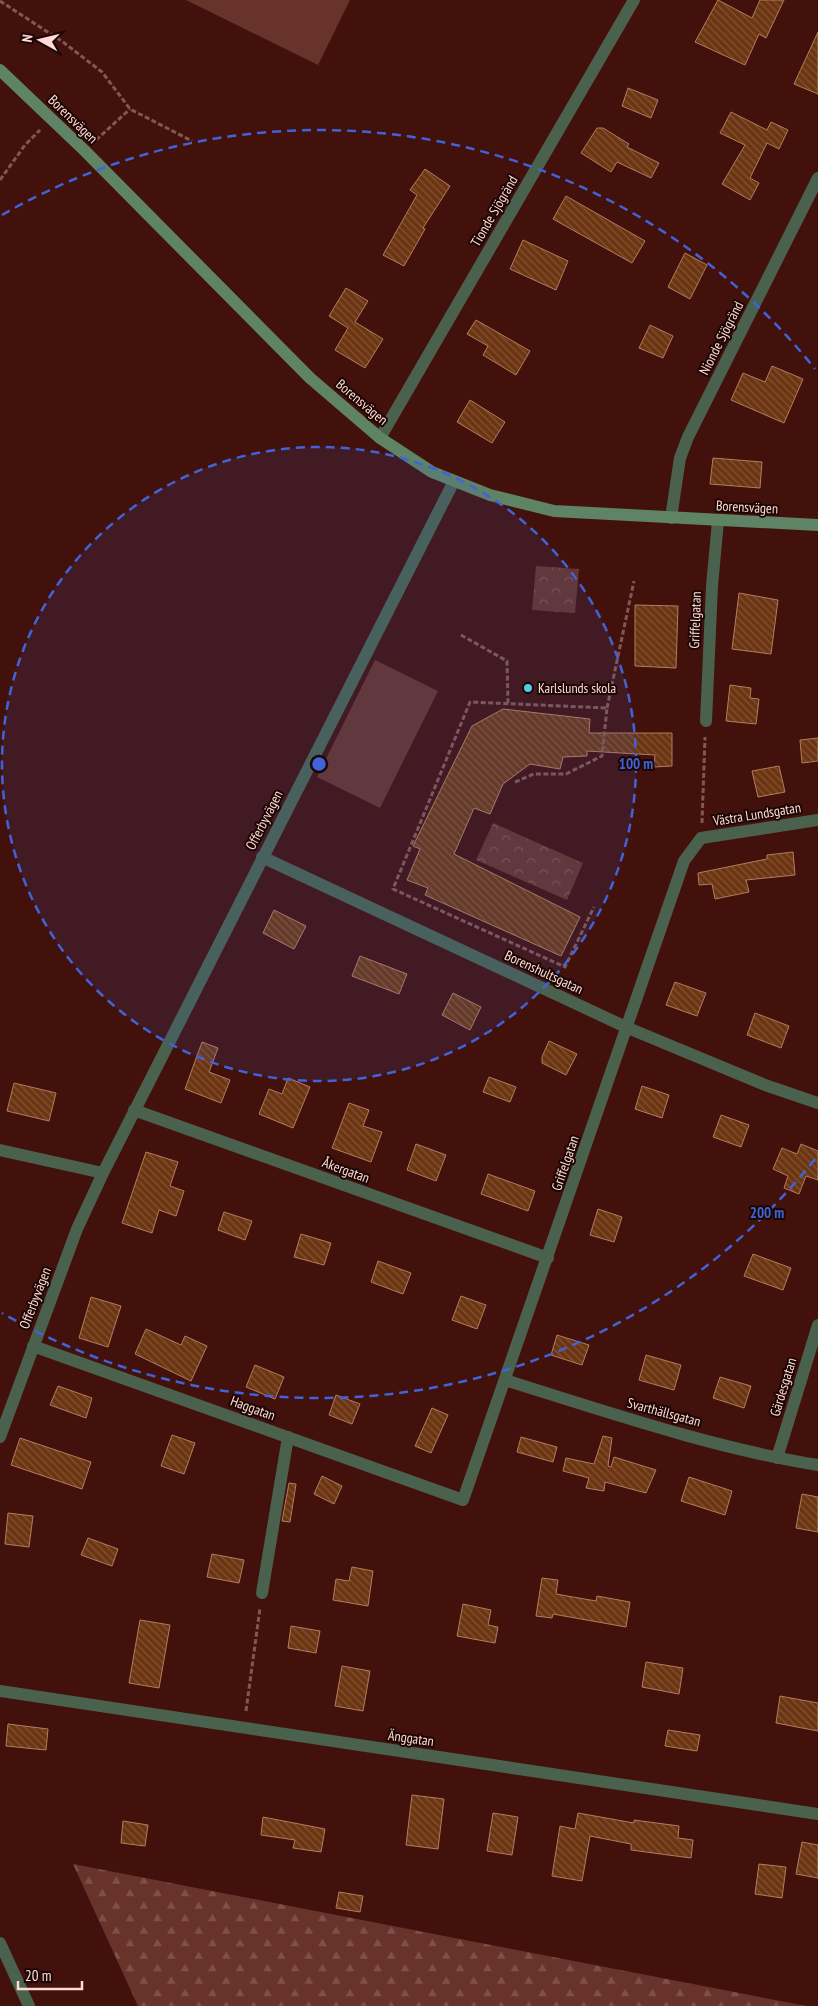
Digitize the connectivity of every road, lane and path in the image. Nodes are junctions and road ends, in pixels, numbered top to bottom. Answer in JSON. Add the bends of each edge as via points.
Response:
{"nodes":[{"id":1,"x":634,"y":0,"type":"edge"},
{"id":2,"x":0,"y":1,"type":"edge"},
{"id":3,"x":0,"y":70,"type":"edge"},
{"id":4,"x":130,"y":109,"type":"junction"},
{"id":5,"x":52,"y":119,"type":"junction"},
{"id":6,"x":192,"y":141,"type":"dead end"},
{"id":7,"x":84,"y":150,"type":"junction"},
{"id":8,"x":818,"y":178,"type":"edge"},
{"id":9,"x":0,"y":180,"type":"edge"},
{"id":10,"x":380,"y":438,"type":"junction"},
{"id":11,"x":454,"y":482,"type":"junction"},
{"id":12,"x":671,"y":518,"type":"junction"},
{"id":13,"x":718,"y":521,"type":"junction"},
{"id":14,"x":818,"y":525,"type":"edge"},
{"id":15,"x":634,"y":581,"type":"dead end"},
{"id":16,"x":462,"y":635,"type":"dead end"},
{"id":17,"x":508,"y":704,"type":"junction"},
{"id":18,"x":606,"y":708,"type":"junction"},
{"id":19,"x":706,"y":721,"type":"joint"},
{"id":20,"x":514,"y":782,"type":"dead end"},
{"id":21,"x":818,"y":820,"type":"edge"},
{"id":22,"x":701,"y":838,"type":"junction"},
{"id":23,"x":262,"y":857,"type":"junction"},
{"id":24,"x":594,"y":907,"type":"dead end"},
{"id":25,"x":628,"y":1028,"type":"junction"},
{"id":26,"x":818,"y":1103,"type":"edge"},
{"id":27,"x":134,"y":1110,"type":"junction"},
{"id":28,"x":0,"y":1150,"type":"edge"},
{"id":29,"x":103,"y":1172,"type":"junction"},
{"id":30,"x":548,"y":1258,"type":"junction"},
{"id":31,"x":818,"y":1326,"type":"edge"},
{"id":32,"x":33,"y":1346,"type":"junction"},
{"id":33,"x":505,"y":1380,"type":"junction"},
{"id":34,"x":0,"y":1437,"type":"edge"},
{"id":35,"x":288,"y":1437,"type":"junction"},
{"id":36,"x":777,"y":1458,"type":"junction"},
{"id":37,"x":818,"y":1465,"type":"edge"},
{"id":38,"x":463,"y":1500,"type":"joint"},
{"id":39,"x":262,"y":1593,"type":"joint"},
{"id":40,"x":0,"y":1691,"type":"edge"},
{"id":41,"x":244,"y":1729,"type":"junction"},
{"id":42,"x":818,"y":1814,"type":"edge"},
{"id":43,"x":0,"y":1943,"type":"edge"},
{"id":44,"x":30,"y":2006,"type":"edge"}],
"edges":[{"from":1,"to":10,"type":"street","name":"Tionde Sjögränd"},
{"from":2,"to":4,"type":"path","via":[[64,42],[102,72]]},
{"from":3,"to":5,"type":"street","name":"Borensvägen"},
{"from":4,"to":6,"type":"path"},
{"from":4,"to":7,"type":"path"},
{"from":5,"to":7,"type":"street","name":"Borensvägen"},
{"from":5,"to":9,"type":"path","via":[[31,138]]},
{"from":7,"to":10,"type":"street","name":"Borensvägen","via":[[310,378]]},
{"from":8,"to":12,"type":"street","name":"Nionde Sjögränd","via":[[688,437],[678,468]]},
{"from":10,"to":11,"type":"street","name":"Borensvägen","via":[[413,461]]},
{"from":11,"to":12,"type":"street","name":"Borensvägen","via":[[490,495],[554,510]]},
{"from":11,"to":23,"type":"street","name":"Offerbyvägen"},
{"from":12,"to":13,"type":"street","name":"Borensvägen"},
{"from":13,"to":14,"type":"street","name":"Borensvägen"},
{"from":13,"to":19,"type":"street","name":"Griffelgatan"},
{"from":15,"to":18,"type":"path"},
{"from":16,"to":17,"type":"path","via":[[507,661]]},
{"from":17,"to":18,"type":"path"},
{"from":17,"to":24,"type":"path","via":[[470,702],[393,889],[565,967]]},
{"from":18,"to":20,"type":"path","via":[[602,756],[566,774],[534,774]]},
{"from":19,"to":22,"type":"path"},
{"from":21,"to":22,"type":"street","name":"Västra Lundsgatan"},
{"from":22,"to":25,"type":"street","name":"Griffelgatan","via":[[684,861]]},
{"from":23,"to":25,"type":"street","name":"Borenshultsgatan"},
{"from":23,"to":27,"type":"street","name":"Offerbyvägen"},
{"from":25,"to":26,"type":"street","name":"Borenshultsgatan","via":[[765,1085]]},
{"from":25,"to":30,"type":"street","name":"Griffelgatan"},
{"from":27,"to":29,"type":"street","name":"Offerbyvägen"},
{"from":27,"to":30,"type":"street","name":"Åkergatan"},
{"from":28,"to":29,"type":"street"},
{"from":29,"to":32,"type":"street","name":"Offerbyvägen","via":[[77,1229]]},
{"from":30,"to":33,"type":"street","name":"Griffelgatan"},
{"from":31,"to":36,"type":"street","name":"Gärdesgatan"},
{"from":32,"to":34,"type":"street","name":"Offerbyvägen"},
{"from":32,"to":35,"type":"street","name":"Haggatan"},
{"from":33,"to":36,"type":"street","name":"Svarthällsgatan","via":[[628,1418]]},
{"from":33,"to":38,"type":"street","name":"Griffelgatan"},
{"from":35,"to":38,"type":"street","name":"Haggatan"},
{"from":35,"to":39,"type":"street"},
{"from":36,"to":37,"type":"street","name":"Svarthällsgatan"},
{"from":39,"to":41,"type":"path"},
{"from":40,"to":41,"type":"street","name":"Änggatan"},
{"from":41,"to":42,"type":"street","name":"Änggatan"},
{"from":43,"to":44,"type":"street"}]}
